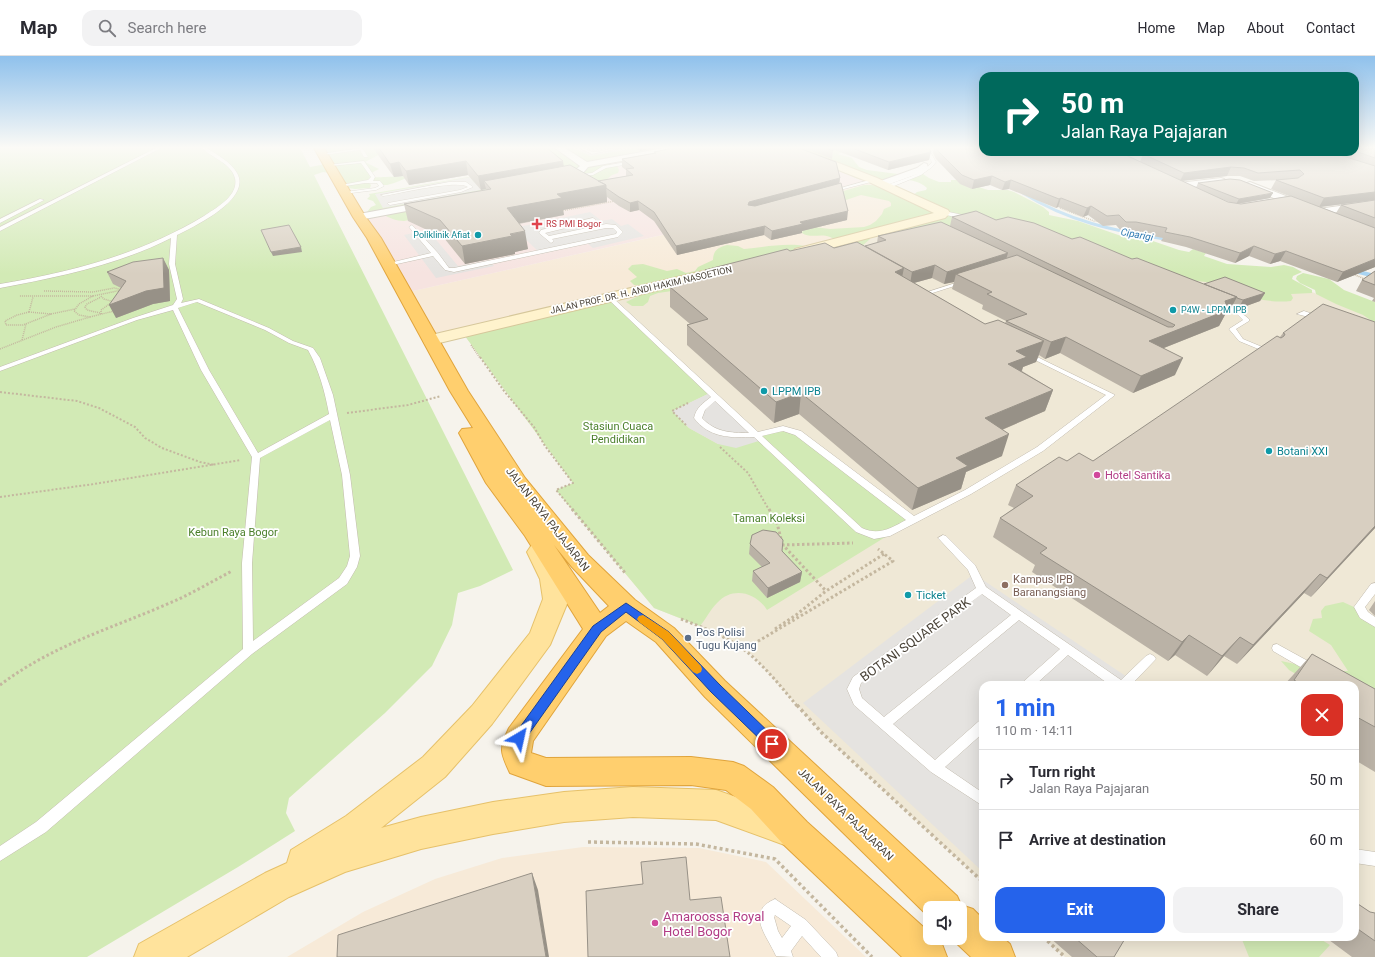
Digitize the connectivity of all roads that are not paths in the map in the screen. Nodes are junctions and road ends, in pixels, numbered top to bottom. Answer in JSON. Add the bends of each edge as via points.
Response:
{"nodes":[{"id":1,"x":76,"y":190,"type":"edge"},
{"id":2,"x":236,"y":190,"type":"edge"},
{"id":3,"x":340,"y":190,"type":"edge"},
{"id":4,"x":343,"y":190,"type":"edge"},
{"id":5,"x":409,"y":190,"type":"edge"},
{"id":6,"x":422,"y":190,"type":"edge"},
{"id":7,"x":841,"y":190,"type":"edge"},
{"id":8,"x":893,"y":190,"type":"edge"},
{"id":9,"x":1188,"y":190,"type":"edge"},
{"id":10,"x":1262,"y":190,"type":"edge"},
{"id":11,"x":474,"y":191,"type":"joint"},
{"id":12,"x":828,"y":192,"type":"edge"},
{"id":13,"x":1194,"y":193,"type":"edge"},
{"id":14,"x":383,"y":195,"type":"dead end"},
{"id":15,"x":427,"y":196,"type":"junction"},
{"id":16,"x":49,"y":197,"type":"dead end"},
{"id":17,"x":1286,"y":200,"type":"junction"},
{"id":18,"x":1270,"y":203,"type":"edge"},
{"id":19,"x":390,"y":204,"type":"dead end"},
{"id":20,"x":1375,"y":204,"type":"edge"},
{"id":21,"x":1318,"y":212,"type":"junction"},
{"id":22,"x":944,"y":213,"type":"junction"},
{"id":23,"x":359,"y":217,"type":"junction"},
{"id":24,"x":593,"y":220,"type":"dead end"},
{"id":25,"x":1337,"y":220,"type":"edge"},
{"id":26,"x":0,"y":221,"type":"edge"},
{"id":27,"x":978,"y":221,"type":"edge"},
{"id":28,"x":412,"y":227,"type":"edge"},
{"id":29,"x":0,"y":229,"type":"edge"},
{"id":30,"x":174,"y":235,"type":"junction"},
{"id":31,"x":547,"y":238,"type":"junction"},
{"id":32,"x":558,"y":247,"type":"junction"},
{"id":33,"x":436,"y":254,"type":"junction"},
{"id":34,"x":786,"y":255,"type":"edge"},
{"id":35,"x":388,"y":264,"type":"junction"},
{"id":36,"x":748,"y":264,"type":"edge"},
{"id":37,"x":971,"y":280,"type":"edge"},
{"id":38,"x":0,"y":286,"type":"edge"},
{"id":39,"x":914,"y":291,"type":"edge"},
{"id":40,"x":610,"y":298,"type":"junction"},
{"id":41,"x":180,"y":299,"type":"junction"},
{"id":42,"x":197,"y":300,"type":"junction"},
{"id":43,"x":1214,"y":303,"type":"edge"},
{"id":44,"x":175,"y":308,"type":"junction"},
{"id":45,"x":1300,"y":314,"type":"dead end"},
{"id":46,"x":1326,"y":320,"type":"edge"},
{"id":47,"x":431,"y":340,"type":"junction"},
{"id":48,"x":1021,"y":351,"type":"edge"},
{"id":49,"x":1270,"y":352,"type":"edge"},
{"id":50,"x":0,"y":369,"type":"edge"},
{"id":51,"x":713,"y":395,"type":"junction"},
{"id":52,"x":333,"y":415,"type":"junction"},
{"id":53,"x":756,"y":435,"type":"junction"},
{"id":54,"x":256,"y":457,"type":"junction"},
{"id":55,"x":517,"y":483,"type":"junction"},
{"id":56,"x":913,"y":520,"type":"junction"},
{"id":57,"x":525,"y":521,"type":"junction"},
{"id":58,"x":943,"y":538,"type":"dead end"},
{"id":59,"x":1375,"y":587,"type":"edge"},
{"id":60,"x":982,"y":589,"type":"junction"},
{"id":61,"x":628,"y":593,"type":"junction"},
{"id":62,"x":1018,"y":615,"type":"junction"},
{"id":63,"x":1375,"y":623,"type":"edge"},
{"id":64,"x":597,"y":629,"type":"junction"},
{"id":65,"x":1277,"y":648,"type":"dead end"},
{"id":66,"x":1067,"y":649,"type":"junction"},
{"id":67,"x":248,"y":651,"type":"junction"},
{"id":68,"x":1150,"y":660,"type":"dead end"},
{"id":69,"x":1321,"y":674,"type":"edge"},
{"id":70,"x":1031,"y":681,"type":"edge"},
{"id":71,"x":1113,"y":681,"type":"edge"},
{"id":72,"x":1128,"y":681,"type":"edge"},
{"id":73,"x":884,"y":723,"type":"junction"},
{"id":74,"x":979,"y":728,"type":"edge"},
{"id":75,"x":934,"y":768,"type":"junction"},
{"id":76,"x":979,"y":797,"type":"edge"},
{"id":77,"x":794,"y":833,"type":"junction"},
{"id":78,"x":0,"y":854,"type":"edge"},
{"id":79,"x":1359,"y":857,"type":"edge"},
{"id":80,"x":1375,"y":859,"type":"edge"},
{"id":81,"x":938,"y":901,"type":"edge"},
{"id":82,"x":801,"y":925,"type":"junction"},
{"id":83,"x":967,"y":929,"type":"edge"},
{"id":84,"x":979,"y":940,"type":"edge"},
{"id":85,"x":980,"y":941,"type":"edge"},
{"id":86,"x":168,"y":952,"type":"edge"},
{"id":87,"x":783,"y":954,"type":"edge"},
{"id":88,"x":831,"y":957,"type":"edge"},
{"id":89,"x":929,"y":957,"type":"edge"},
{"id":90,"x":997,"y":957,"type":"edge"}],
"edges":[{"from":1,"to":29,"type":"lane"},
{"from":2,"to":30,"type":"lane","via":[[230,200],[218,209]]},
{"from":3,"to":57,"type":"highway","via":[[497,483]]},
{"from":4,"to":23,"type":"highway","name":"JALAN RAYA PAJAJARAN"},
{"from":5,"to":14,"type":"lane"},
{"from":6,"to":15,"type":"lane"},
{"from":7,"to":12,"type":"lane"},
{"from":8,"to":22,"type":"street"},
{"from":9,"to":13,"type":"street"},
{"from":10,"to":17,"type":"street"},
{"from":11,"to":15,"type":"lane"},
{"from":11,"to":23,"type":"street"},
{"from":15,"to":19,"type":"lane"},
{"from":16,"to":26,"type":"lane"},
{"from":17,"to":18,"type":"street"},
{"from":17,"to":21,"type":"street"},
{"from":20,"to":21,"type":"street"},
{"from":21,"to":25,"type":"street"},
{"from":22,"to":27,"type":"lane"},
{"from":22,"to":34,"type":"street","via":[[925,223],[835,246]]},
{"from":23,"to":35,"type":"highway","name":"JALAN RAYA PAJAJARAN"},
{"from":24,"to":31,"type":"lane","via":[[543,231]]},
{"from":28,"to":33,"type":"lane"},
{"from":30,"to":38,"type":"lane","via":[[89,266]]},
{"from":30,"to":41,"type":"lane","via":[[172,264]]},
{"from":31,"to":32,"type":"lane"},
{"from":31,"to":32,"type":"lane","via":[[606,226],[614,226],[620,232]]},
{"from":32,"to":33,"type":"lane","via":[[454,270],[448,268]]},
{"from":33,"to":35,"type":"lane"},
{"from":35,"to":47,"type":"highway","name":"JALAN RAYA PAJAJARAN"},
{"from":36,"to":40,"type":"street","name":"JALAN PROF. DR. H. ANDI HAKIM NASOETION"},
{"from":37,"to":39,"type":"lane","via":[[924,297]]},
{"from":40,"to":47,"type":"street","name":"JALAN PROF. DR. H. ANDI HAKIM NASOETION"},
{"from":40,"to":51,"type":"lane"},
{"from":41,"to":42,"type":"lane"},
{"from":41,"to":44,"type":"lane"},
{"from":42,"to":44,"type":"lane"},
{"from":42,"to":52,"type":"lane","via":[[311,349],[329,395]]},
{"from":43,"to":49,"type":"lane","via":[[1239,313],[1247,320],[1232,329],[1241,340]]},
{"from":44,"to":50,"type":"lane","via":[[135,319]]},
{"from":44,"to":54,"type":"lane","via":[[205,370]]},
{"from":45,"to":46,"type":"lane"},
{"from":47,"to":55,"type":"highway","name":"JALAN RAYA PAJAJARAN","via":[[459,391]]},
{"from":48,"to":56,"type":"lane","via":[[1111,395],[1040,449],[968,492]]},
{"from":51,"to":53,"type":"lane"},
{"from":51,"to":53,"type":"lane","via":[[699,411],[698,418],[705,427],[717,433]]},
{"from":52,"to":54,"type":"lane"},
{"from":52,"to":67,"type":"lane","via":[[346,475],[355,556],[352,567],[343,581]]},
{"from":53,"to":56,"type":"lane","via":[[783,428],[798,433]]},
{"from":53,"to":56,"type":"lane","via":[[868,535],[887,534]]},
{"from":54,"to":67,"type":"lane","via":[[247,563]]},
{"from":55,"to":57,"type":"highway"},
{"from":55,"to":61,"type":"highway","name":"JALAN RAYA PAJAJARAN","via":[[580,561]]},
{"from":57,"to":64,"type":"highway"},
{"from":57,"to":86,"type":"main road","via":[[552,579],[556,599],[541,638],[482,715],[434,766],[357,827]]},
{"from":58,"to":60,"type":"lane","via":[[972,568]]},
{"from":59,"to":63,"type":"lane","via":[[1359,607],[1364,615]]},
{"from":60,"to":62,"type":"lane"},
{"from":60,"to":73,"type":"lane","name":"BOTANI SQUARE PARK","via":[[857,680],[854,689],[858,701]]},
{"from":61,"to":64,"type":"highway"},
{"from":61,"to":81,"type":"highway","name":"JALAN RAYA PAJAJARAN","via":[[716,689]]},
{"from":62,"to":66,"type":"lane"},
{"from":62,"to":73,"type":"lane"},
{"from":64,"to":77,"type":"highway","via":[[519,738],[516,753],[521,763],[546,772],[691,771],[733,776],[762,798]]},
{"from":65,"to":69,"type":"lane"},
{"from":66,"to":70,"type":"lane"},
{"from":66,"to":71,"type":"lane"},
{"from":67,"to":78,"type":"lane","via":[[41,827]]},
{"from":68,"to":72,"type":"lane"},
{"from":73,"to":75,"type":"lane","name":"BOTANI SQUARE PARK"},
{"from":74,"to":75,"type":"lane"},
{"from":75,"to":76,"type":"lane","name":"BOTANI SQUARE PARK"},
{"from":77,"to":86,"type":"main road","via":[[716,805],[634,802],[564,807],[493,818],[421,833],[345,855],[318,866],[277,885]]},
{"from":77,"to":89,"type":"highway"},
{"from":79,"to":80,"type":"lane"},
{"from":82,"to":87,"type":"lane"},
{"from":82,"to":87,"type":"lane","via":[[775,906],[766,914],[771,934]]},
{"from":82,"to":88,"type":"lane"},
{"from":83,"to":84,"type":"highway"},
{"from":85,"to":90,"type":"highway"}]}
